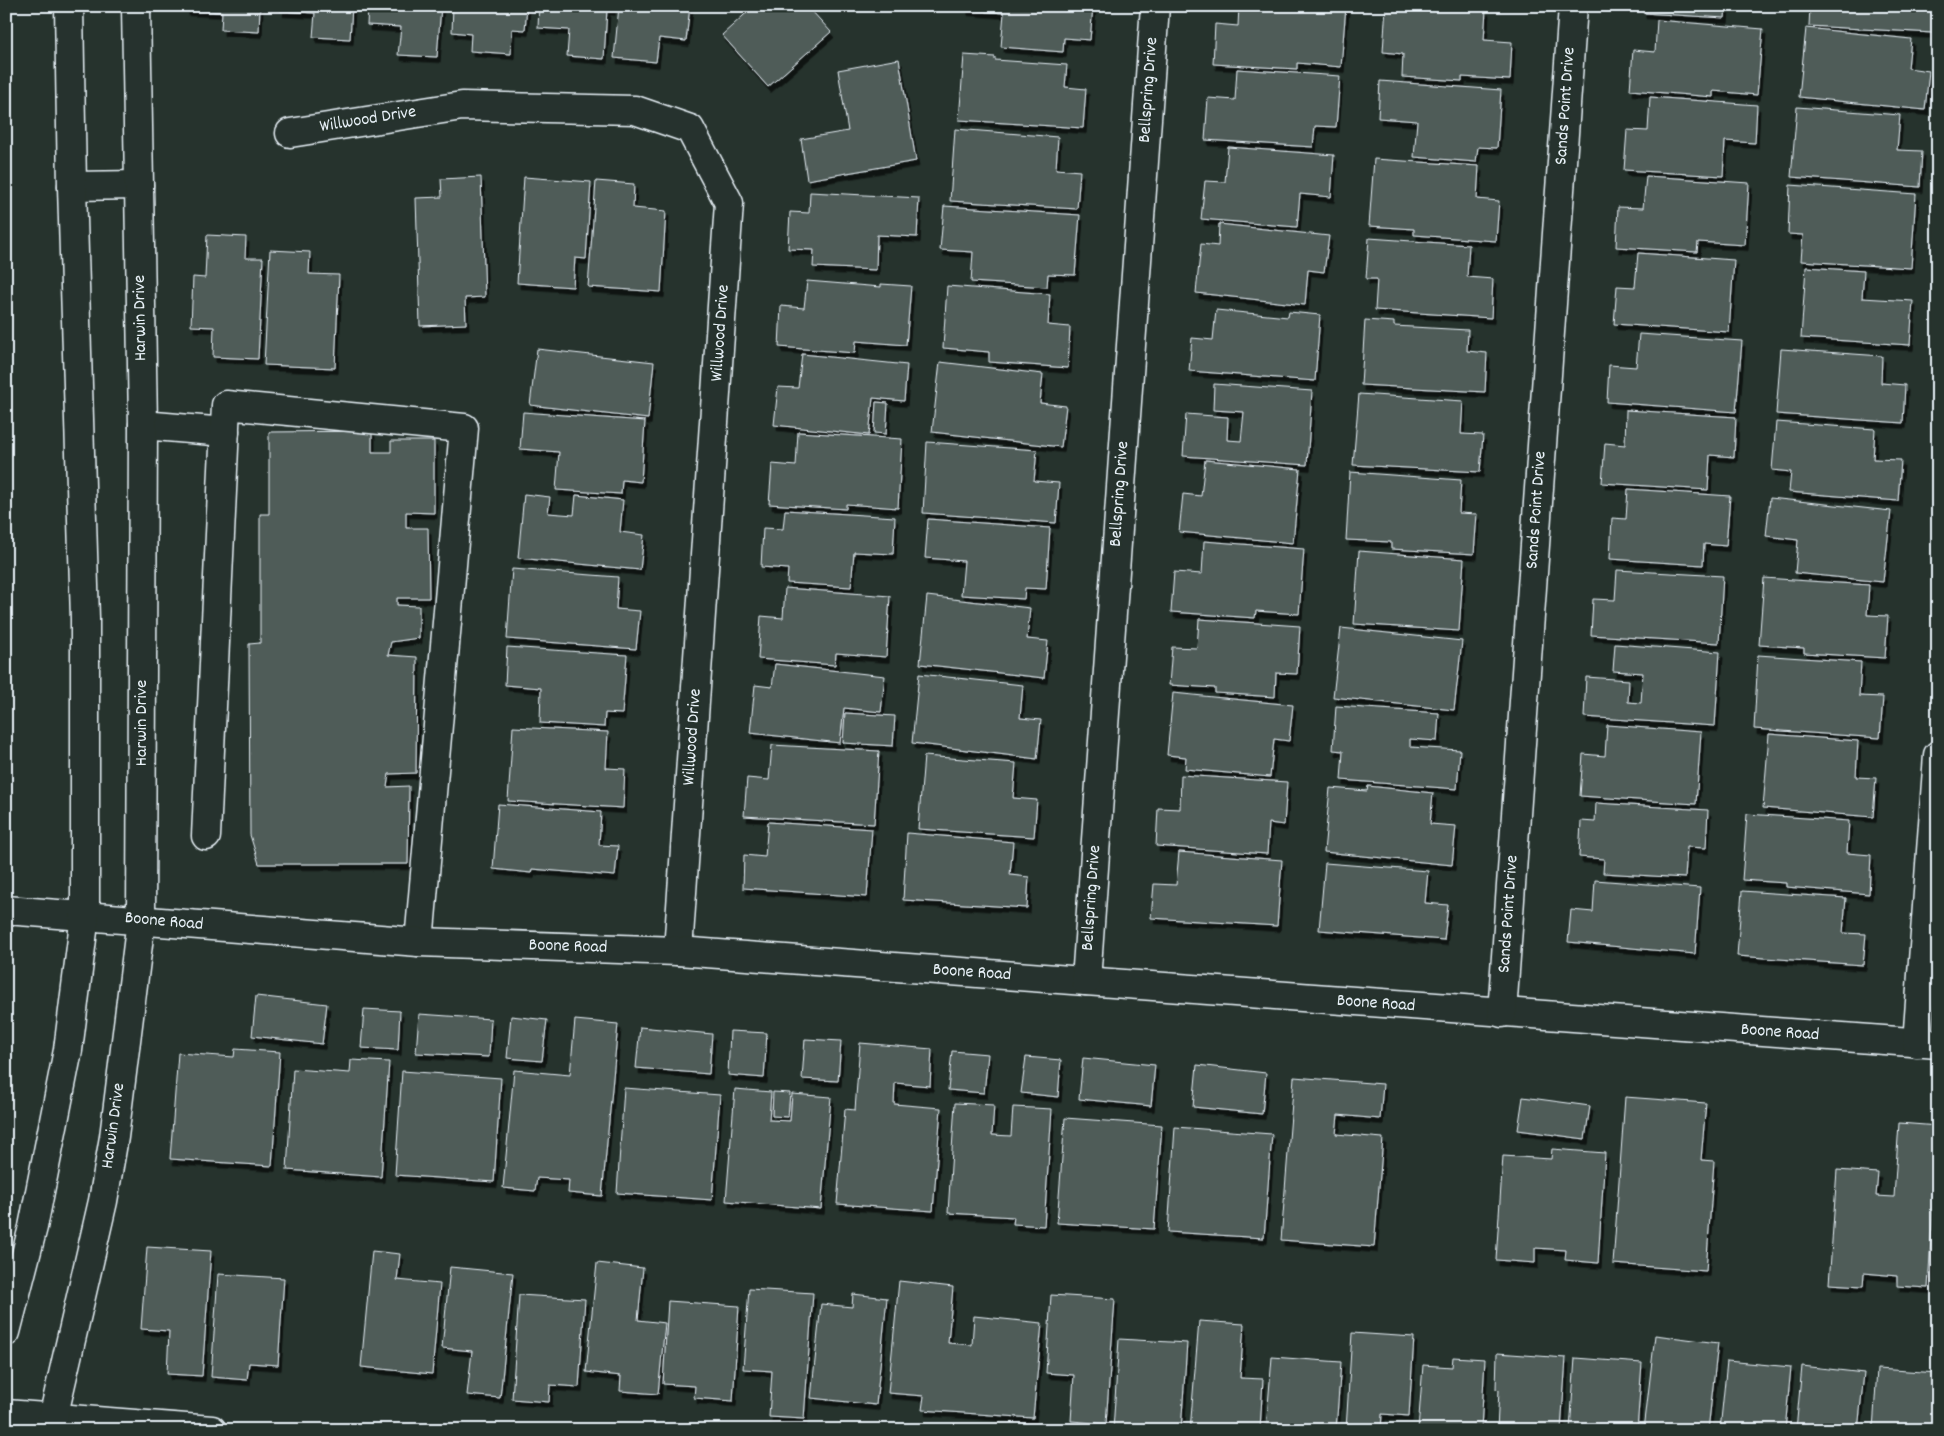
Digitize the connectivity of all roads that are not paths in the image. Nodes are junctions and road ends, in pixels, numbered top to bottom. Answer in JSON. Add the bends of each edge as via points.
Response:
{"nodes":[{"id":1,"x":69,"y":6,"type":"edge"},
{"id":2,"x":136,"y":6,"type":"edge"},
{"id":3,"x":1155,"y":6,"type":"edge"},
{"id":4,"x":1573,"y":6,"type":"edge"},
{"id":5,"x":290,"y":133,"type":"dead end"},
{"id":6,"x":139,"y":185,"type":"junction"},
{"id":7,"x":72,"y":186,"type":"junction"},
{"id":8,"x":143,"y":425,"type":"junction"},
{"id":9,"x":224,"y":432,"type":"junction"},
{"id":10,"x":1938,"y":755,"type":"edge"},
{"id":11,"x":206,"y":836,"type":"dead end"},
{"id":12,"x":6,"y":910,"type":"edge"},
{"id":13,"x":85,"y":915,"type":"junction"},
{"id":14,"x":141,"y":920,"type":"junction"},
{"id":15,"x":419,"y":942,"type":"junction"},
{"id":16,"x":678,"y":951,"type":"junction"},
{"id":17,"x":1086,"y":981,"type":"junction"},
{"id":18,"x":1502,"y":1013,"type":"junction"},
{"id":19,"x":1927,"y":1044,"type":"edge"},
{"id":20,"x":6,"y":1332,"type":"edge"},
{"id":21,"x":6,"y":1414,"type":"edge"},
{"id":22,"x":51,"y":1424,"type":"edge"},
{"id":23,"x":212,"y":1430,"type":"edge"}],
"edges":[{"from":1,"to":7,"type":"street"},
{"from":2,"to":6,"type":"street","name":"Harwin Drive"},
{"from":3,"to":17,"type":"street","name":"Bellspring Drive"},
{"from":4,"to":18,"type":"street","name":"Sands Point Drive"},
{"from":5,"to":16,"type":"street","name":"Willwood Drive","via":[[462,106],[635,110],[690,129],[730,203]]},
{"from":6,"to":7,"type":"street"},
{"from":6,"to":8,"type":"street","name":"Harwin Drive"},
{"from":7,"to":13,"type":"street","via":[[85,619]]},
{"from":8,"to":9,"type":"street"},
{"from":8,"to":14,"type":"street","name":"Harwin Drive"},
{"from":9,"to":11,"type":"street"},
{"from":9,"to":15,"type":"street","via":[[226,405],[464,428]]},
{"from":10,"to":19,"type":"street"},
{"from":12,"to":13,"type":"street","name":"Boone Road"},
{"from":13,"to":14,"type":"street","name":"Boone Road"},
{"from":13,"to":20,"type":"street","via":[[68,1050],[33,1227]]},
{"from":14,"to":15,"type":"street","name":"Boone Road"},
{"from":14,"to":22,"type":"street","name":"Harwin Drive","via":[[103,1201]]},
{"from":15,"to":16,"type":"street","name":"Boone Road"},
{"from":16,"to":17,"type":"street","name":"Boone Road"},
{"from":17,"to":18,"type":"street","name":"Boone Road"},
{"from":18,"to":19,"type":"street","name":"Boone Road"},
{"from":21,"to":22,"type":"street"},
{"from":22,"to":23,"type":"street"}]}
